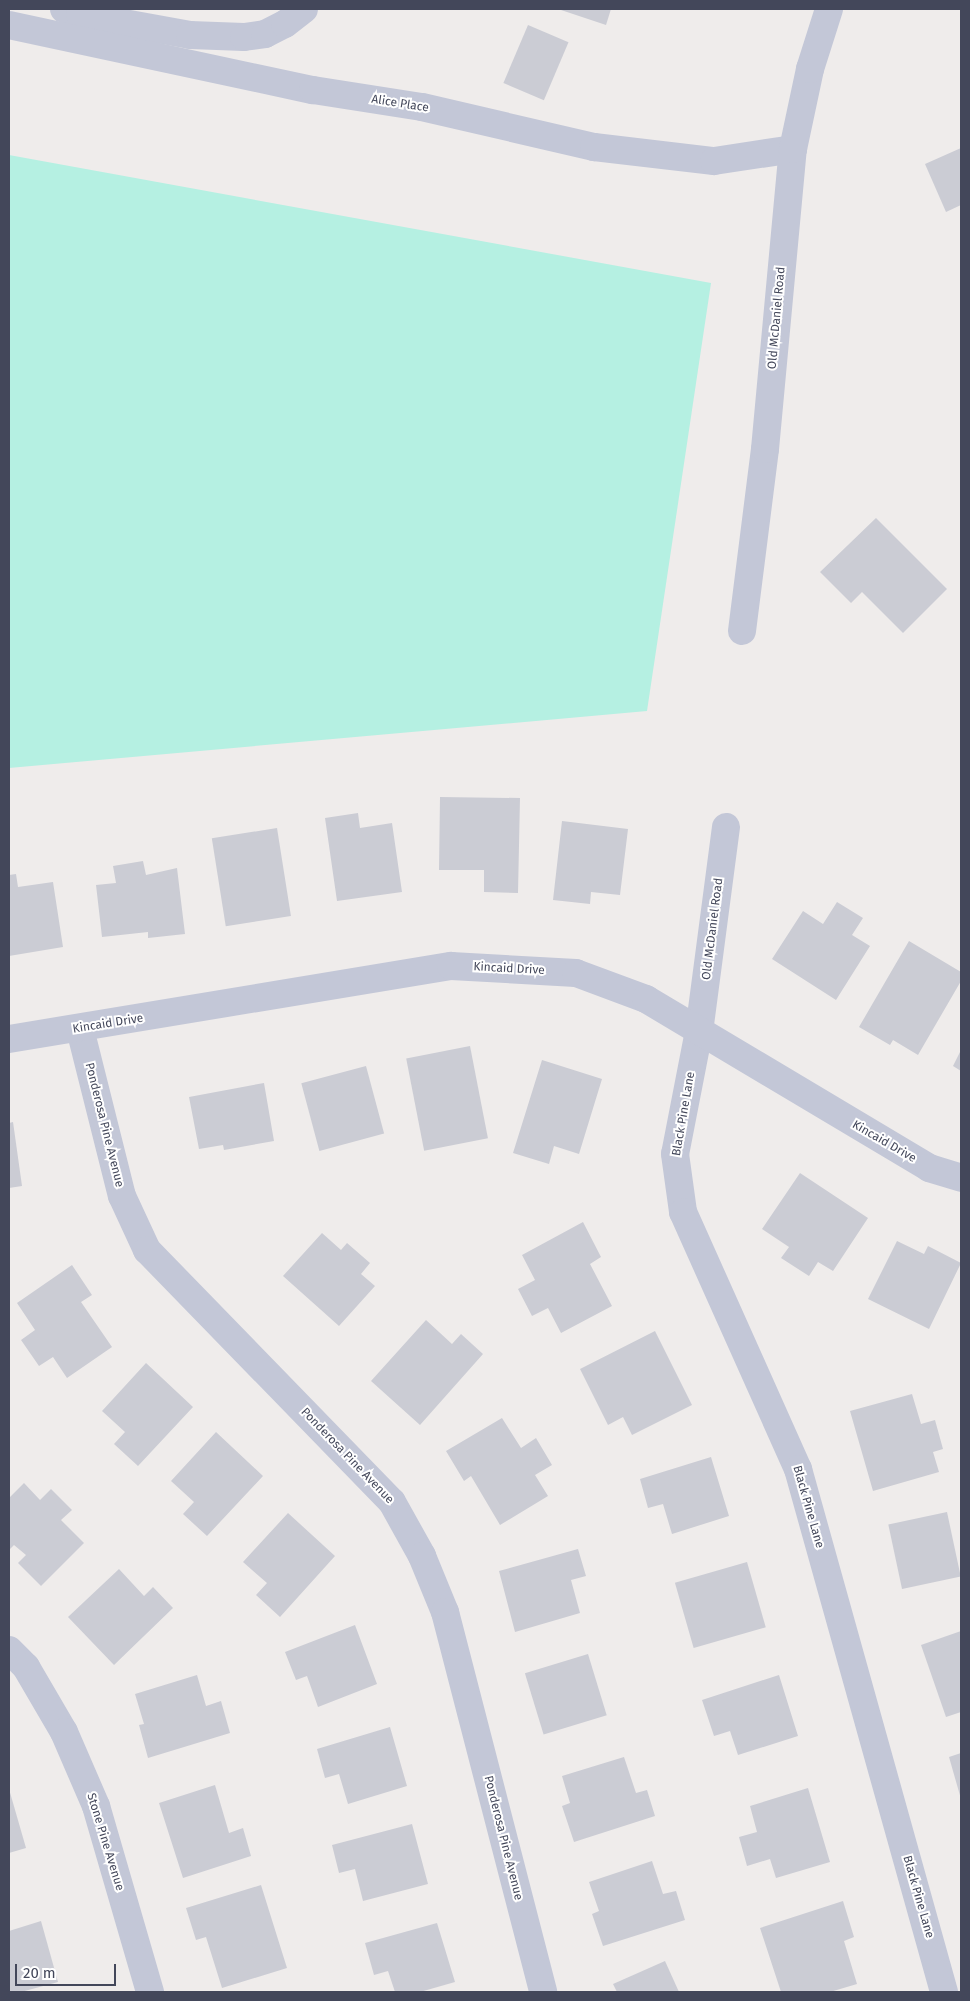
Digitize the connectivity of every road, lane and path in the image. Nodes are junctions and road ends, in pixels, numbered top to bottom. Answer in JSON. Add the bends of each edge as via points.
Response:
{"nodes":[{"id":1,"x":64,"y":9,"type":"edge"},
{"id":2,"x":304,"y":9,"type":"edge"},
{"id":3,"x":829,"y":9,"type":"edge"},
{"id":4,"x":9,"y":25,"type":"edge"},
{"id":5,"x":793,"y":149,"type":"junction"},
{"id":6,"x":742,"y":632,"type":"dead end"},
{"id":7,"x":726,"y":828,"type":"dead end"},
{"id":8,"x":80,"y":1029,"type":"junction"},
{"id":9,"x":699,"y":1031,"type":"junction"},
{"id":10,"x":9,"y":1039,"type":"edge"},
{"id":11,"x":961,"y":1178,"type":"edge"},
{"id":12,"x":9,"y":1650,"type":"edge"},
{"id":13,"x":150,"y":1992,"type":"edge"},
{"id":14,"x":543,"y":1992,"type":"edge"},
{"id":15,"x":944,"y":1992,"type":"edge"}],
"edges":[{"from":1,"to":2,"type":"street","via":[[80,15],[190,35],[244,37],[266,34]]},
{"from":3,"to":5,"type":"street","name":"Old McDaniel Road","via":[[810,69]]},
{"from":4,"to":5,"type":"street","name":"Alice Place","via":[[312,90],[422,107],[594,147],[714,161]]},
{"from":5,"to":6,"type":"street","name":"Old McDaniel Road","via":[[765,449]]},
{"from":7,"to":9,"type":"street","name":"Old McDaniel Road"},
{"from":8,"to":9,"type":"street","name":"Kincaid Drive","via":[[451,966],[576,973],[646,999]]},
{"from":8,"to":10,"type":"street","name":"Kincaid Drive"},
{"from":8,"to":14,"type":"street","name":"Ponderosa Pine Avenue","via":[[122,1196],[148,1250],[392,1502],[422,1556],[445,1612]]},
{"from":9,"to":11,"type":"street","name":"Kincaid Drive","via":[[930,1168]]},
{"from":9,"to":15,"type":"street","name":"Black Pine Lane","via":[[675,1154],[683,1212],[798,1469]]},
{"from":12,"to":13,"type":"street","name":"Stone Pine Avenue","via":[[26,1667],[64,1732],[96,1806]]}]}
